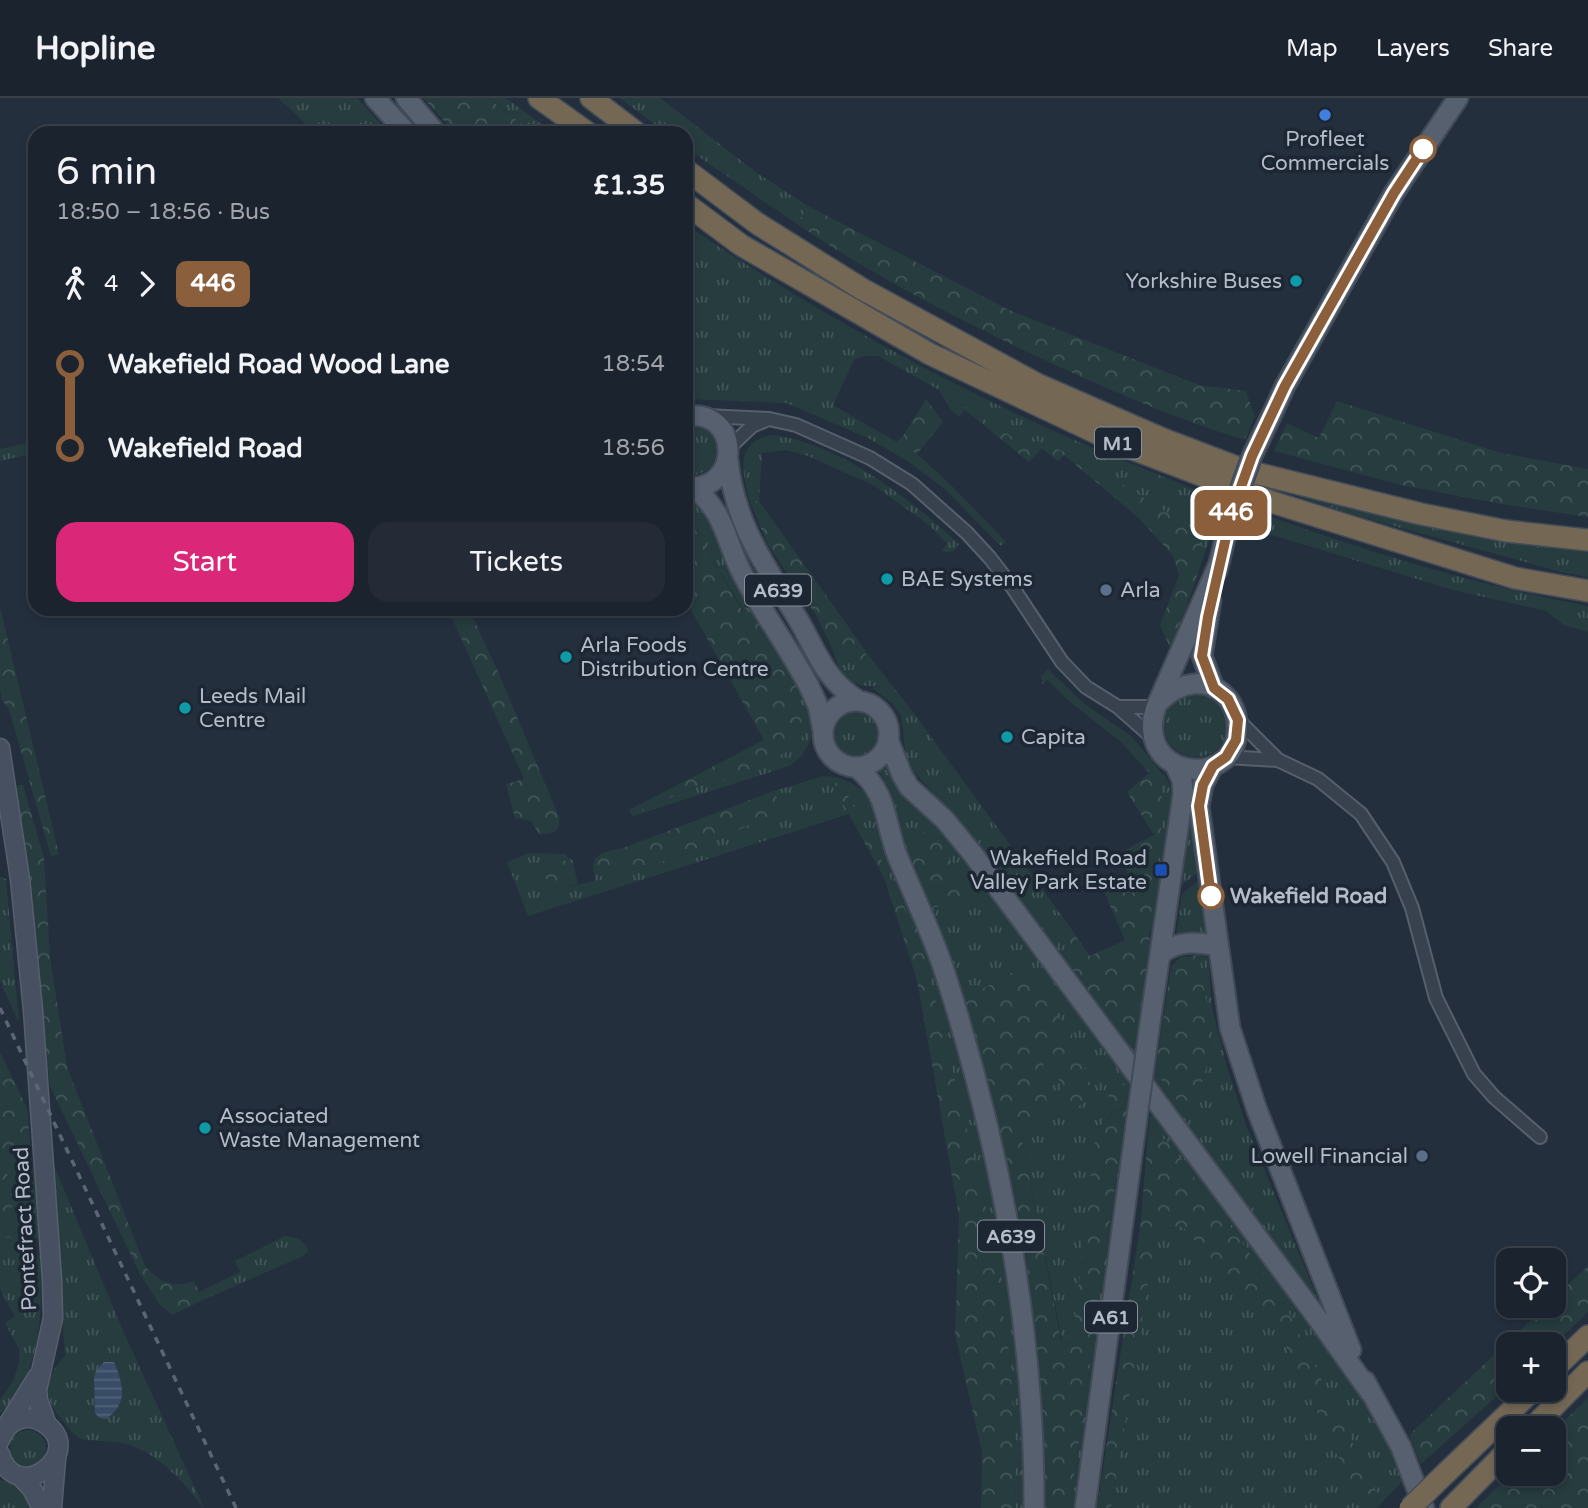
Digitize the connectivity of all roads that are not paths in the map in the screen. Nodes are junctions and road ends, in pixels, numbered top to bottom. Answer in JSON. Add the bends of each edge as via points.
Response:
{"nodes":[{"id":1,"x":375,"y":98,"type":"edge"},
{"id":2,"x":406,"y":98,"type":"edge"},
{"id":3,"x":540,"y":98,"type":"edge"},
{"id":4,"x":591,"y":98,"type":"edge"},
{"id":5,"x":1458,"y":98,"type":"edge"},
{"id":6,"x":401,"y":126,"type":"edge"},
{"id":7,"x":430,"y":126,"type":"edge"},
{"id":8,"x":578,"y":126,"type":"edge"},
{"id":9,"x":628,"y":126,"type":"edge"},
{"id":10,"x":693,"y":175,"type":"edge"},
{"id":11,"x":693,"y":209,"type":"edge"},
{"id":12,"x":693,"y":416,"type":"edge"},
{"id":13,"x":769,"y":419,"type":"junction"},
{"id":14,"x":728,"y":454,"type":"junction"},
{"id":15,"x":693,"y":487,"type":"edge"},
{"id":16,"x":693,"y":489,"type":"edge"},
{"id":17,"x":1588,"y":540,"type":"edge"},
{"id":18,"x":1220,"y":561,"type":"junction"},
{"id":19,"x":1588,"y":591,"type":"edge"},
{"id":20,"x":1214,"y":688,"type":"junction"},
{"id":21,"x":859,"y":702,"type":"junction"},
{"id":22,"x":1157,"y":705,"type":"junction"},
{"id":23,"x":1118,"y":707,"type":"junction"},
{"id":24,"x":1238,"y":720,"type":"junction"},
{"id":25,"x":823,"y":731,"type":"junction"},
{"id":26,"x":1153,"y":738,"type":"junction"},
{"id":27,"x":888,"y":739,"type":"junction"},
{"id":28,"x":0,"y":748,"type":"edge"},
{"id":29,"x":1278,"y":760,"type":"junction"},
{"id":30,"x":1220,"y":762,"type":"junction"},
{"id":31,"x":1175,"y":765,"type":"junction"},
{"id":32,"x":856,"y":767,"type":"junction"},
{"id":33,"x":1218,"y":946,"type":"junction"},
{"id":34,"x":1161,"y":953,"type":"junction"},
{"id":35,"x":1539,"y":1137,"type":"dead end"},
{"id":36,"x":1588,"y":1336,"type":"edge"},
{"id":37,"x":1566,"y":1357,"type":"edge"},
{"id":38,"x":40,"y":1373,"type":"junction"},
{"id":39,"x":1588,"y":1373,"type":"edge"},
{"id":40,"x":1370,"y":1392,"type":"junction"},
{"id":41,"x":1520,"y":1402,"type":"edge"},
{"id":42,"x":1544,"y":1416,"type":"edge"},
{"id":43,"x":47,"y":1425,"type":"junction"},
{"id":44,"x":2,"y":1436,"type":"edge"},
{"id":45,"x":0,"y":1454,"type":"edge"},
{"id":46,"x":57,"y":1455,"type":"junction"},
{"id":47,"x":1496,"y":1462,"type":"edge"},
{"id":48,"x":0,"y":1475,"type":"edge"},
{"id":49,"x":20,"y":1476,"type":"junction"},
{"id":50,"x":1454,"y":1505,"type":"edge"},
{"id":51,"x":42,"y":1508,"type":"edge"},
{"id":52,"x":52,"y":1508,"type":"edge"},
{"id":53,"x":1034,"y":1508,"type":"edge"},
{"id":54,"x":1085,"y":1508,"type":"edge"},
{"id":55,"x":1410,"y":1508,"type":"edge"},
{"id":56,"x":1424,"y":1508,"type":"edge"}],
"edges":[{"from":1,"to":6,"type":"main road"},
{"from":2,"to":7,"type":"main road"},
{"from":3,"to":8,"type":"highway"},
{"from":4,"to":9,"type":"highway"},
{"from":5,"to":18,"type":"main road","bridge":true,"via":[[1394,193],[1285,386],[1252,456]]},
{"from":10,"to":17,"type":"highway","number":"M1","via":[[758,224],[862,289],[1037,384],[1163,439],[1247,471],[1421,514],[1506,531]]},
{"from":11,"to":19,"type":"highway","number":"M1","via":[[741,245],[930,354],[1122,445],[1272,502],[1515,578]]},
{"from":12,"to":13,"type":"street"},
{"from":12,"to":14,"type":"main road","via":[[718,425]]},
{"from":13,"to":14,"type":"street","via":[[752,426]]},
{"from":13,"to":23,"type":"street","via":[[796,425],[870,458],[912,484],[990,558],[1062,662],[1086,687]]},
{"from":14,"to":15,"type":"main road","via":[[721,474],[709,484]]},
{"from":14,"to":21,"type":"main road","number":"A639","via":[[731,490],[760,558],[827,673]]},
{"from":16,"to":25,"type":"main road","number":"A639","via":[[720,516],[742,574],[809,686]]},
{"from":18,"to":20,"type":"main road","via":[[1202,656]]},
{"from":18,"to":22,"type":"main road"},
{"from":20,"to":22,"type":"main road","via":[[1199,683],[1183,685],[1169,691]]},
{"from":20,"to":24,"type":"main road","via":[[1228,699]]},
{"from":21,"to":25,"type":"main road","via":[[831,712]]},
{"from":21,"to":27,"type":"main road","via":[[878,710],[888,728]]},
{"from":22,"to":23,"type":"street"},
{"from":22,"to":26,"type":"main road"},
{"from":23,"to":26,"type":"street"},
{"from":24,"to":29,"type":"street"},
{"from":24,"to":30,"type":"main road","via":[[1236,740]]},
{"from":25,"to":32,"type":"main road","via":[[830,754]]},
{"from":26,"to":31,"type":"main road","number":"A61","via":[[1161,754]]},
{"from":27,"to":32,"type":"main road","via":[[877,759]]},
{"from":27,"to":40,"type":"main road","via":[[909,788],[945,820],[972,853]]},
{"from":28,"to":38,"type":"main road","name":"Pontefract Road","via":[[33,1010],[52,1280],[53,1318]]},
{"from":29,"to":30,"type":"street"},
{"from":29,"to":35,"type":"street","via":[[1318,779],[1361,814],[1393,862],[1412,908],[1436,998],[1474,1074]]},
{"from":30,"to":31,"type":"main road","via":[[1200,770]]},
{"from":30,"to":33,"type":"main road","via":[[1203,785],[1199,806]]},
{"from":31,"to":34,"type":"main road","number":"A61","via":[[1183,794]]},
{"from":32,"to":53,"type":"main road","number":"A639","via":[[869,777],[883,802],[897,855],[944,970],[983,1111],[1007,1212],[1029,1360]]},
{"from":33,"to":34,"type":"main road","via":[[1187,943]]},
{"from":33,"to":40,"type":"main road","via":[[1230,1028],[1257,1110],[1338,1322]]},
{"from":34,"to":54,"type":"main road","number":"A61","bridge":true},
{"from":36,"to":37,"type":"highway"},
{"from":38,"to":43,"type":"main road","name":"Pontefract Road","via":[[38,1400]]},
{"from":38,"to":44,"type":"main road","name":"Pontefract Road"},
{"from":39,"to":42,"type":"highway"},
{"from":40,"to":56,"type":"main road","via":[[1401,1447]]},
{"from":41,"to":55,"type":"highway","bridge":true},
{"from":43,"to":44,"type":"main road","via":[[39,1420],[19,1420]]},
{"from":43,"to":46,"type":"main road","name":"Pontefract Road","via":[[56,1437]]},
{"from":45,"to":49,"type":"main road","via":[[5,1465]]},
{"from":46,"to":49,"type":"main road","via":[[47,1471]]},
{"from":46,"to":52,"type":"main road"},
{"from":47,"to":50,"type":"highway"},
{"from":48,"to":49,"type":"street"},
{"from":49,"to":51,"type":"main road"}]}
